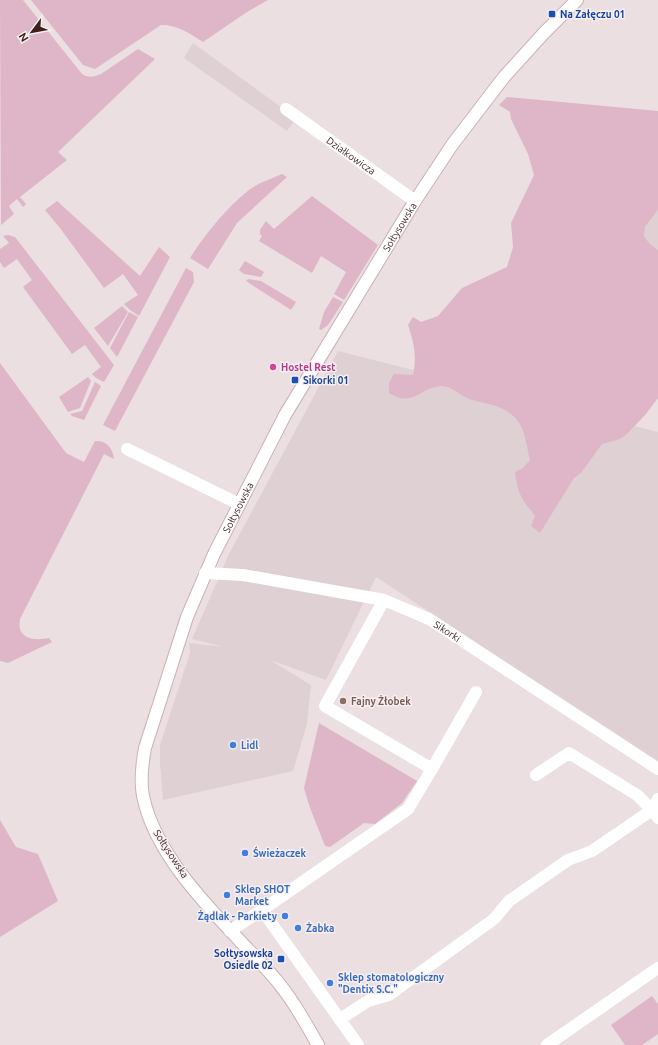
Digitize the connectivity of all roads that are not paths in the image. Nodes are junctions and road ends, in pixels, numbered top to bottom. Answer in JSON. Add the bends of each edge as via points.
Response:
{"nodes":[{"id":1,"x":577,"y":0,"type":"edge"},
{"id":2,"x":286,"y":109,"type":"dead end"},
{"id":3,"x":415,"y":201,"type":"junction"},
{"id":4,"x":127,"y":449,"type":"dead end"},
{"id":5,"x":239,"y":504,"type":"junction"},
{"id":6,"x":205,"y":573,"type":"junction"},
{"id":7,"x":384,"y":600,"type":"junction"},
{"id":8,"x":476,"y":692,"type":"dead end"},
{"id":9,"x":432,"y":769,"type":"junction"},
{"id":10,"x":658,"y":769,"type":"edge"},
{"id":11,"x":536,"y":775,"type":"dead end"},
{"id":12,"x":658,"y":799,"type":"edge"},
{"id":13,"x":655,"y":814,"type":"edge"},
{"id":14,"x":262,"y":910,"type":"junction"},
{"id":15,"x":230,"y":931,"type":"junction"},
{"id":16,"x":658,"y":968,"type":"edge"},
{"id":17,"x":340,"y":1019,"type":"junction"},
{"id":18,"x":318,"y":1045,"type":"edge"},
{"id":19,"x":358,"y":1045,"type":"edge"},
{"id":20,"x":547,"y":1045,"type":"edge"}],
"edges":[{"from":1,"to":3,"type":"street","name":"Sołtysowska","via":[[504,77],[452,145]]},
{"from":2,"to":3,"type":"street","name":"Działkowicza"},
{"from":3,"to":5,"type":"street","name":"Sołtysowska","via":[[285,415]]},
{"from":4,"to":5,"type":"street"},
{"from":5,"to":6,"type":"street","name":"Sołtysowska"},
{"from":6,"to":7,"type":"street","name":"Sikorki","via":[[243,575]]},
{"from":6,"to":15,"type":"street","name":"Sołtysowska","via":[[186,617],[149,733],[143,760],[142,786],[149,818],[163,846]]},
{"from":7,"to":9,"type":"street","via":[[325,706]]},
{"from":7,"to":10,"type":"street","name":"Sikorki","via":[[429,619]]},
{"from":8,"to":9,"type":"street"},
{"from":9,"to":14,"type":"street","via":[[408,809]]},
{"from":11,"to":13,"type":"street","via":[[568,752],[637,795]]},
{"from":12,"to":13,"type":"street"},
{"from":13,"to":17,"type":"street","via":[[592,851],[568,860],[515,896],[494,920],[389,994],[368,1001]]},
{"from":14,"to":15,"type":"street"},
{"from":14,"to":17,"type":"street"},
{"from":15,"to":18,"type":"street","name":"Sołtysowska","via":[[280,985]]},
{"from":16,"to":20,"type":"street"},
{"from":17,"to":19,"type":"street"}]}
